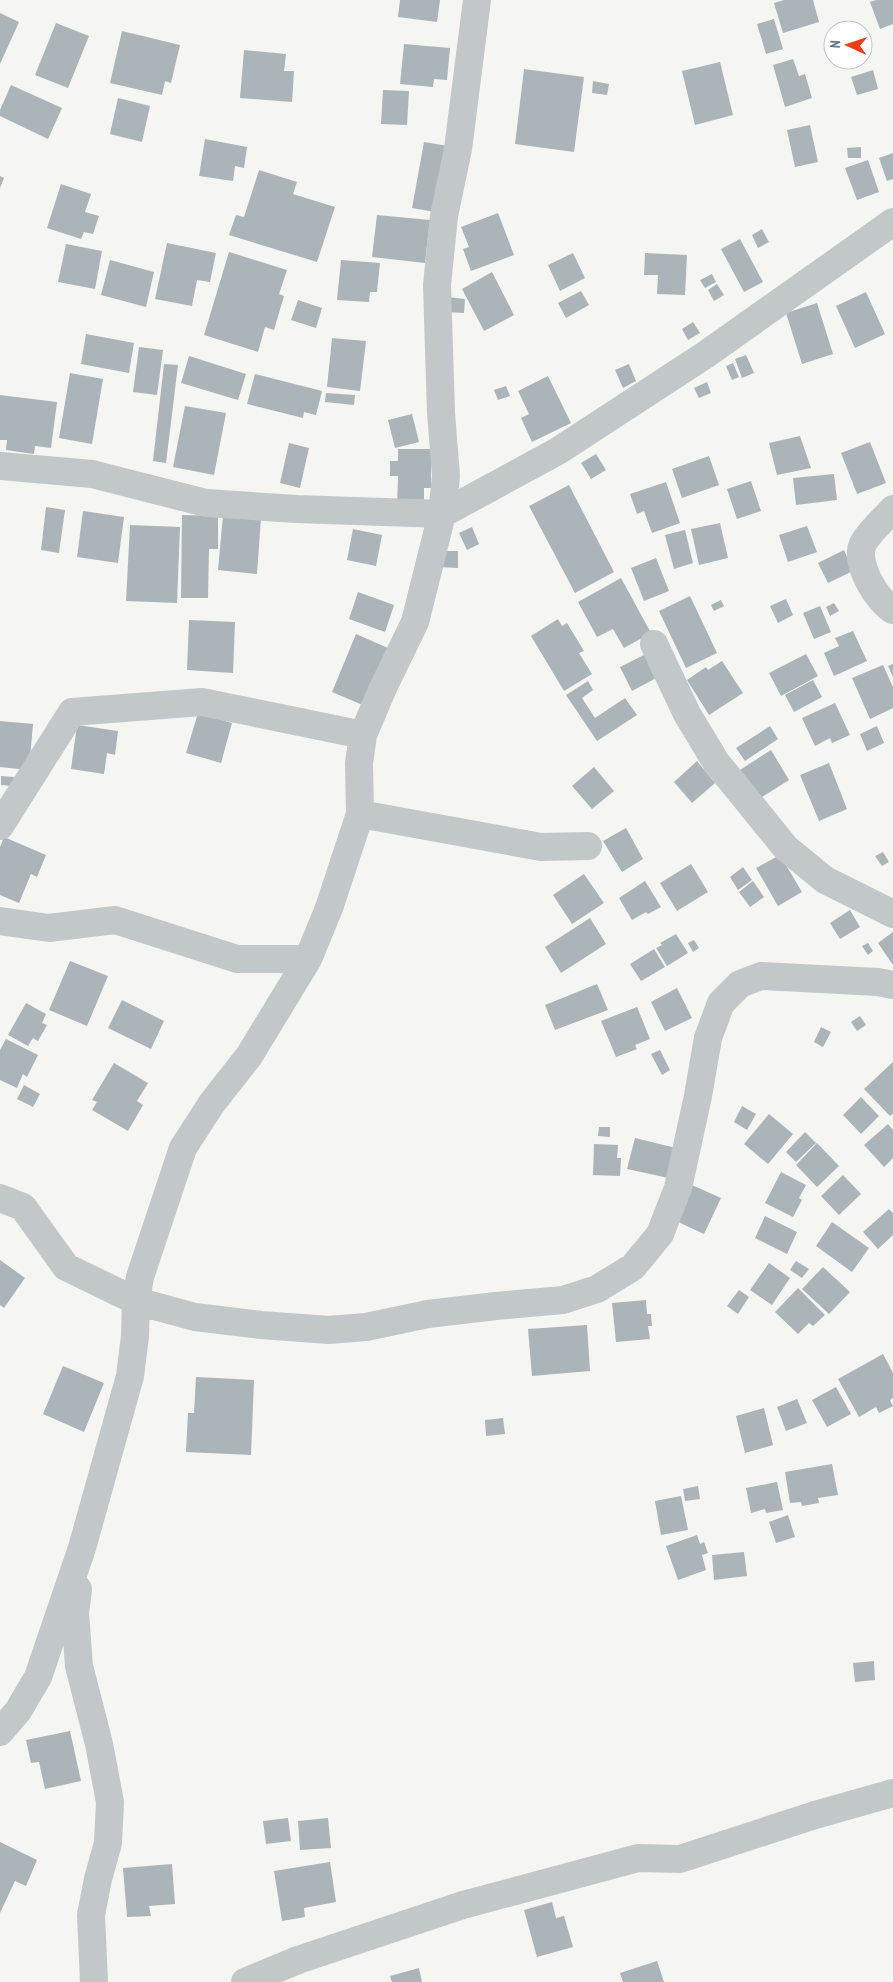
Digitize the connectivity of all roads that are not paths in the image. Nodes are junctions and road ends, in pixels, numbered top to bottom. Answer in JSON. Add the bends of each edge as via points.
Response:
{"nodes":[{"id":1,"x":477,"y":0,"type":"edge"},
{"id":2,"x":893,"y":222,"type":"edge"},
{"id":3,"x":0,"y":466,"type":"edge"},
{"id":4,"x":893,"y":509,"type":"edge"},
{"id":5,"x":442,"y":514,"type":"junction"},
{"id":6,"x":893,"y":610,"type":"edge"},
{"id":7,"x":654,"y":644,"type":"dead end"},
{"id":8,"x":363,"y":735,"type":"junction"},
{"id":9,"x":360,"y":814,"type":"junction"},
{"id":10,"x":0,"y":826,"type":"edge"},
{"id":11,"x":588,"y":846,"type":"dead end"},
{"id":12,"x":893,"y":914,"type":"edge"},
{"id":13,"x":0,"y":921,"type":"edge"},
{"id":14,"x":308,"y":959,"type":"junction"},
{"id":15,"x":893,"y":985,"type":"edge"},
{"id":16,"x":0,"y":1198,"type":"edge"},
{"id":17,"x":136,"y":1301,"type":"junction"},
{"id":18,"x":82,"y":1548,"type":"junction"},
{"id":19,"x":0,"y":1732,"type":"edge"},
{"id":20,"x":893,"y":1793,"type":"edge"},
{"id":21,"x":94,"y":1982,"type":"edge"},
{"id":22,"x":245,"y":1982,"type":"edge"}],
"edges":[{"from":1,"to":5,"type":"street","via":[[458,149],[444,216],[437,286],[446,476]]},
{"from":2,"to":5,"type":"street","via":[[705,355],[558,451]]},
{"from":3,"to":5,"type":"street","via":[[92,474],[206,502]]},
{"from":4,"to":6,"type":"street","via":[[863,543],[860,560],[875,592]]},
{"from":5,"to":8,"type":"street","via":[[415,622]]},
{"from":7,"to":12,"type":"street","via":[[687,714],[716,762],[786,848],[825,880]]},
{"from":8,"to":9,"type":"street","via":[[359,763]]},
{"from":8,"to":10,"type":"street","via":[[202,702],[72,712]]},
{"from":9,"to":11,"type":"street","via":[[541,847]]},
{"from":9,"to":14,"type":"street","via":[[329,908]]},
{"from":13,"to":14,"type":"street","via":[[49,928],[115,920],[238,959]]},
{"from":14,"to":17,"type":"street","via":[[249,1056],[212,1103],[183,1148],[140,1277]]},
{"from":15,"to":17,"type":"street","via":[[760,976],[740,984],[721,1003],[708,1038],[678,1188],[660,1234],[633,1267],[597,1289],[563,1300],[428,1314],[366,1327],[329,1330],[195,1317]]},
{"from":16,"to":17,"type":"street","via":[[23,1207],[66,1267]]},
{"from":17,"to":18,"type":"street","via":[[130,1376]]},
{"from":18,"to":19,"type":"street","via":[[38,1676],[18,1711]]},
{"from":18,"to":21,"type":"street","via":[[75,1614],[79,1666],[110,1802],[108,1843],[91,1915]]},
{"from":20,"to":22,"type":"street","via":[[796,1820],[680,1859],[638,1858],[463,1904],[298,1960]]}]}
